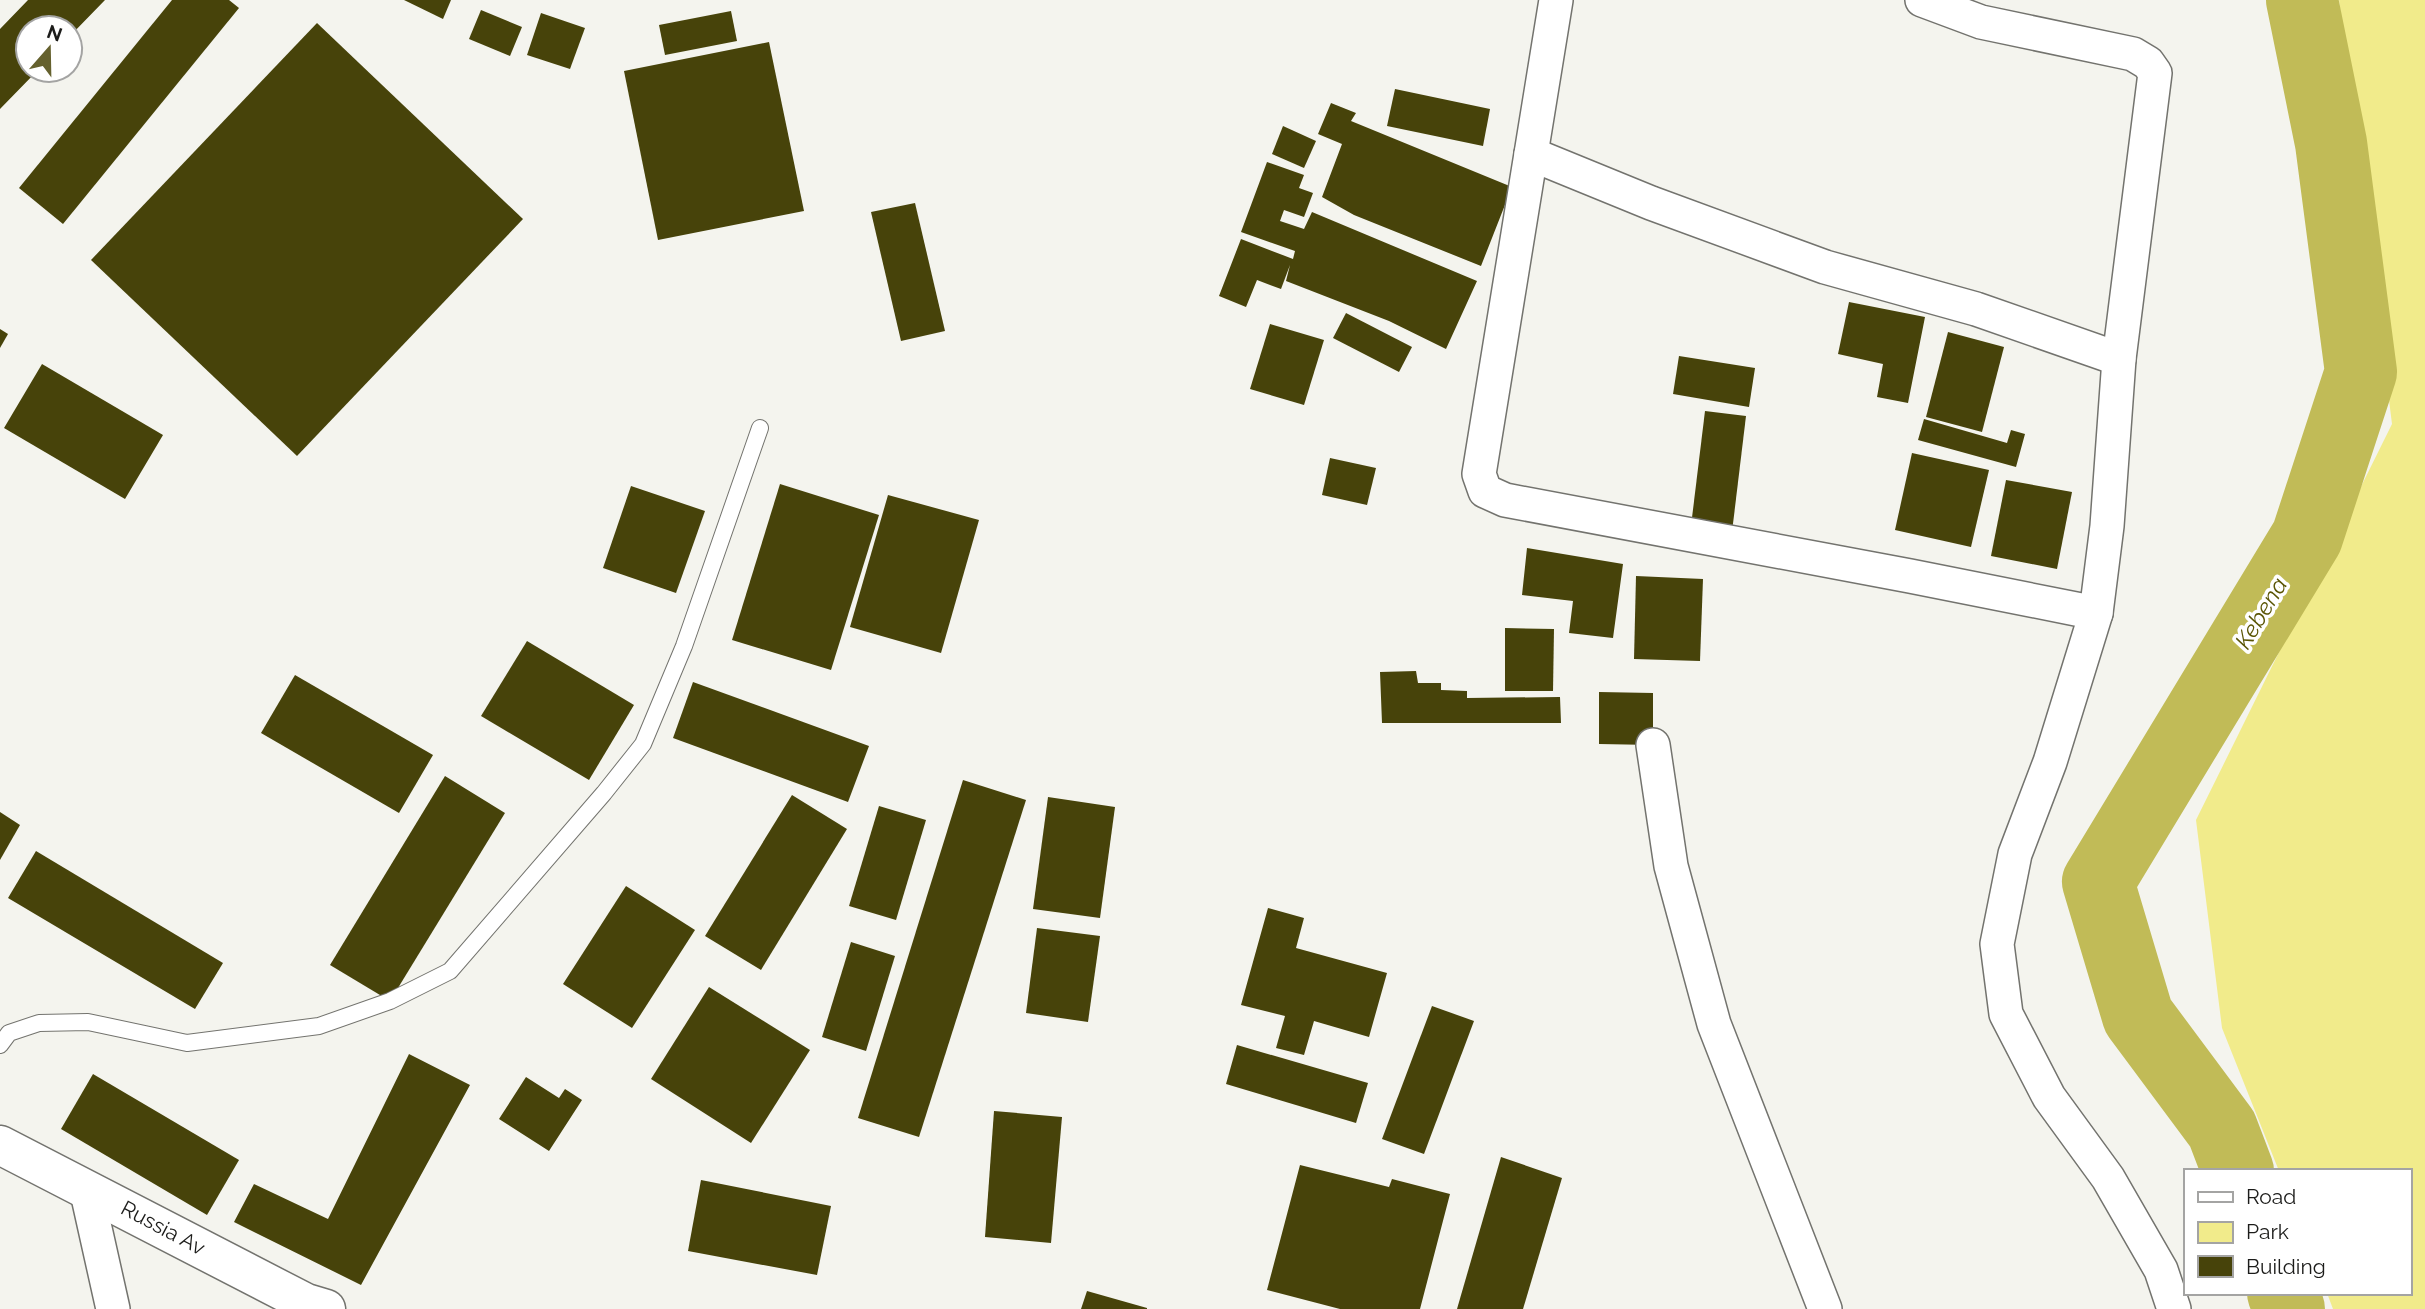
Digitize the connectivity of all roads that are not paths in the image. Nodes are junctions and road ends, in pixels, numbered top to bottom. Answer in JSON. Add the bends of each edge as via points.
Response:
{"nodes":[{"id":1,"x":1556,"y":0,"type":"edge"},
{"id":2,"x":1922,"y":0,"type":"edge"},
{"id":3,"x":1531,"y":155,"type":"junction"},
{"id":4,"x":2119,"y":359,"type":"junction"},
{"id":5,"x":760,"y":428,"type":"dead end"},
{"id":6,"x":2096,"y":614,"type":"junction"},
{"id":7,"x":1653,"y":744,"type":"dead end"},
{"id":8,"x":0,"y":1045,"type":"edge"},
{"id":9,"x":0,"y":1144,"type":"edge"},
{"id":10,"x":86,"y":1188,"type":"junction"},
{"id":11,"x":312,"y":1307,"type":"edge"},
{"id":12,"x":113,"y":1309,"type":"edge"},
{"id":13,"x":1825,"y":1309,"type":"edge"},
{"id":14,"x":2174,"y":1309,"type":"edge"}],
"edges":[{"from":1,"to":3,"type":"street"},
{"from":2,"to":4,"type":"street","via":[[1981,22],[2133,54],[2155,73]]},
{"from":3,"to":4,"type":"street","via":[[1825,267],[1976,309]]},
{"from":3,"to":6,"type":"street","via":[[1479,474],[1485,491],[1506,500]]},
{"from":4,"to":6,"type":"street"},
{"from":5,"to":8,"type":"lane","via":[[684,646],[643,744],[450,971],[390,1001],[318,1026],[187,1043],[88,1022],[39,1023],[9,1033]]},
{"from":6,"to":14,"type":"street","via":[[2050,762],[2015,854],[1997,944],[2006,1014],[2049,1097],[2108,1178],[2161,1270]]},
{"from":7,"to":13,"type":"street","via":[[1671,866],[1714,1024]]},
{"from":9,"to":10,"type":"main road","name":"Russia Av"},
{"from":10,"to":11,"type":"main road","name":"Russia Av"},
{"from":10,"to":12,"type":"street"}]}
